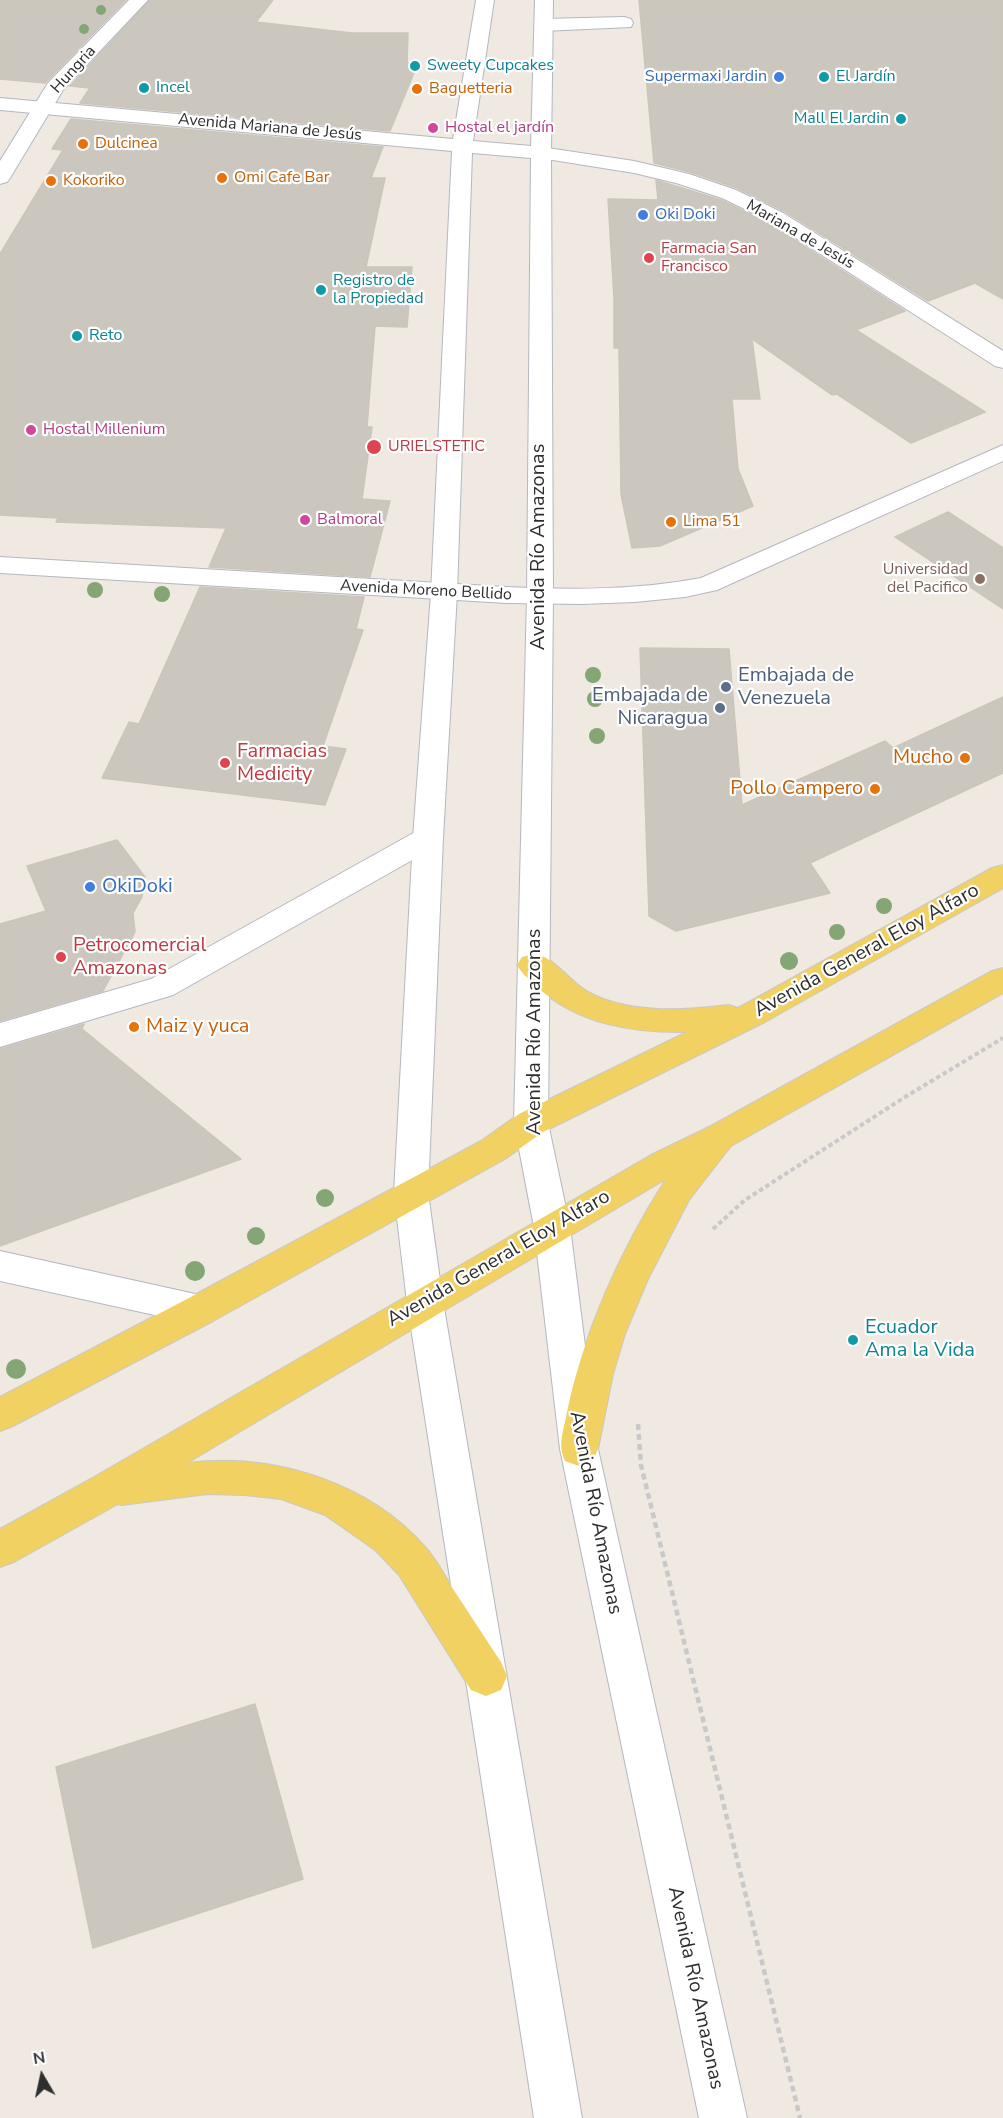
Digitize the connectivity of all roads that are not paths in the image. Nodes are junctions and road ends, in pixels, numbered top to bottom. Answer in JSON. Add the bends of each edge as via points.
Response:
{"nodes":[{"id":1,"x":139,"y":0,"type":"edge"},
{"id":2,"x":485,"y":0,"type":"edge"},
{"id":3,"x":544,"y":0,"type":"edge"},
{"id":4,"x":624,"y":23,"type":"dead end"},
{"id":5,"x":543,"y":25,"type":"junction"},
{"id":6,"x":0,"y":104,"type":"edge"},
{"id":7,"x":43,"y":108,"type":"junction"},
{"id":8,"x":462,"y":145,"type":"junction"},
{"id":9,"x":541,"y":153,"type":"junction"},
{"id":10,"x":0,"y":178,"type":"edge"},
{"id":11,"x":1001,"y":357,"type":"edge"},
{"id":12,"x":1003,"y":452,"type":"edge"},
{"id":13,"x":0,"y":565,"type":"edge"},
{"id":14,"x":444,"y":592,"type":"junction"},
{"id":15,"x":540,"y":597,"type":"junction"},
{"id":16,"x":428,"y":838,"type":"junction"},
{"id":17,"x":1003,"y":875,"type":"edge"},
{"id":18,"x":533,"y":964,"type":"junction"},
{"id":19,"x":1003,"y":979,"type":"edge"},
{"id":20,"x":754,"y":1014,"type":"junction"},
{"id":21,"x":0,"y":1035,"type":"edge"},
{"id":22,"x":531,"y":1123,"type":"junction"},
{"id":23,"x":723,"y":1135,"type":"junction"},
{"id":24,"x":411,"y":1193,"type":"junction"},
{"id":25,"x":552,"y":1227,"type":"junction"},
{"id":26,"x":0,"y":1266,"type":"edge"},
{"id":27,"x":425,"y":1302,"type":"junction"},
{"id":28,"x":200,"y":1310,"type":"junction"},
{"id":29,"x":0,"y":1415,"type":"edge"},
{"id":30,"x":579,"y":1449,"type":"junction"},
{"id":31,"x":108,"y":1489,"type":"junction"},
{"id":32,"x":0,"y":1550,"type":"edge"},
{"id":33,"x":486,"y":1676,"type":"junction"},
{"id":34,"x":558,"y":2118,"type":"edge"},
{"id":35,"x":723,"y":2118,"type":"edge"}],
"edges":[{"from":1,"to":7,"type":"main road","name":"Hungria","via":[[55,87]]},
{"from":2,"to":8,"type":"main road"},
{"from":3,"to":5,"type":"main road","name":"Avenida Río Amazonas"},
{"from":4,"to":5,"type":"main road"},
{"from":5,"to":9,"type":"main road","name":"Avenida Río Amazonas"},
{"from":6,"to":7,"type":"main road","name":"Avenida Mariana de Jesús"},
{"from":7,"to":8,"type":"main road","name":"Avenida Mariana de Jesús"},
{"from":7,"to":10,"type":"main road","name":"Hungria"},
{"from":8,"to":9,"type":"main road","name":"Avenida Mariana de Jesús"},
{"from":8,"to":14,"type":"main road"},
{"from":9,"to":11,"type":"main road","name":"Mariana de Jesús","via":[[634,167],[729,194],[776,217]]},
{"from":9,"to":15,"type":"main road","name":"Avenida Río Amazonas"},
{"from":12,"to":15,"type":"main road","name":"Avenida Moreno Bellido","via":[[708,584],[677,592]]},
{"from":13,"to":14,"type":"main road","name":"Avenida Moreno Bellido"},
{"from":14,"to":15,"type":"main road","name":"Avenida Moreno Bellido"},
{"from":14,"to":16,"type":"main road"},
{"from":15,"to":18,"type":"main road","name":"Avenida Río Amazonas"},
{"from":16,"to":21,"type":"main road","via":[[162,987]]},
{"from":16,"to":24,"type":"main road"},
{"from":17,"to":20,"type":"main road","name":"Avenida General Eloy Alfaro"},
{"from":18,"to":20,"type":"main road","via":[[566,994],[598,1010],[673,1022]]},
{"from":18,"to":22,"type":"main road","name":"Avenida Río Amazonas"},
{"from":19,"to":23,"type":"main road","name":"Avenida General Eloy Alfaro"},
{"from":20,"to":22,"type":"main road","name":"Avenida General Eloy Alfaro"},
{"from":22,"to":24,"type":"main road","name":"Avenida General Eloy Alfaro","via":[[493,1150]]},
{"from":22,"to":25,"type":"main road","name":"Avenida Río Amazonas"},
{"from":23,"to":25,"type":"main road","name":"Avenida General Eloy Alfaro"},
{"from":23,"to":30,"type":"main road","via":[[677,1190],[630,1278],[594,1374]]},
{"from":24,"to":27,"type":"main road"},
{"from":24,"to":28,"type":"main road","name":"Avenida General Eloy Alfaro"},
{"from":25,"to":27,"type":"main road","name":"Avenida General Eloy Alfaro"},
{"from":25,"to":30,"type":"main road","name":"Avenida Río Amazonas"},
{"from":26,"to":28,"type":"main road"},
{"from":27,"to":31,"type":"main road","name":"Avenida General Eloy Alfaro"},
{"from":27,"to":33,"type":"main road"},
{"from":28,"to":29,"type":"main road","name":"Avenida General Eloy Alfaro"},
{"from":30,"to":35,"type":"main road","name":"Avenida Río Amazonas"},
{"from":31,"to":32,"type":"main road","name":"Avenida General Eloy Alfaro"},
{"from":31,"to":33,"type":"main road","via":[[207,1477],[245,1478],[280,1482],[339,1503],[389,1537],[413,1562]]},
{"from":33,"to":34,"type":"main road"}]}
